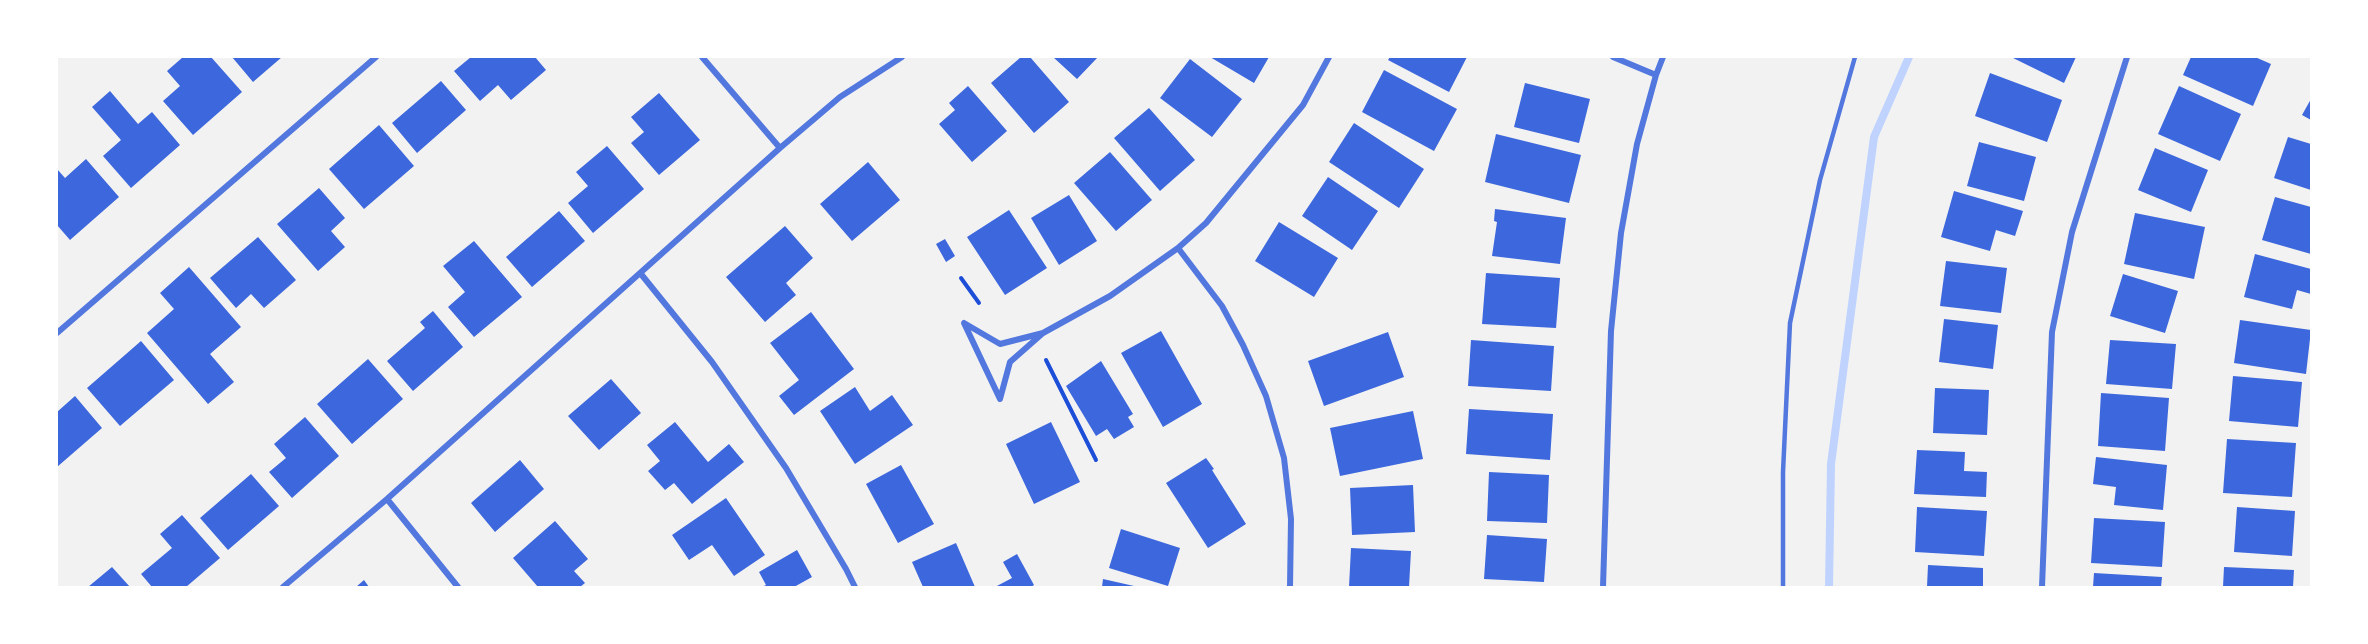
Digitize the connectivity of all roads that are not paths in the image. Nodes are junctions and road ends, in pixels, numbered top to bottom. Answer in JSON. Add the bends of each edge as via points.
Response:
{"nodes":[{"id":1,"x":375,"y":57,"type":"edge"},
{"id":2,"x":702,"y":57,"type":"edge"},
{"id":3,"x":902,"y":57,"type":"edge"},
{"id":4,"x":1329,"y":57,"type":"edge"},
{"id":5,"x":1613,"y":57,"type":"edge"},
{"id":6,"x":1663,"y":57,"type":"edge"},
{"id":7,"x":1855,"y":57,"type":"edge"},
{"id":8,"x":2127,"y":57,"type":"edge"},
{"id":9,"x":1656,"y":75,"type":"junction"},
{"id":10,"x":780,"y":148,"type":"junction"},
{"id":11,"x":1178,"y":248,"type":"junction"},
{"id":12,"x":641,"y":274,"type":"junction"},
{"id":13,"x":57,"y":333,"type":"edge"},
{"id":14,"x":1042,"y":333,"type":"junction"},
{"id":15,"x":387,"y":499,"type":"junction"},
{"id":16,"x":283,"y":587,"type":"edge"},
{"id":17,"x":458,"y":587,"type":"edge"},
{"id":18,"x":855,"y":587,"type":"edge"},
{"id":19,"x":1290,"y":587,"type":"edge"},
{"id":20,"x":1603,"y":587,"type":"edge"},
{"id":21,"x":1783,"y":587,"type":"edge"},
{"id":22,"x":2042,"y":587,"type":"edge"}],
"edges":[{"from":1,"to":13,"type":"street"},
{"from":2,"to":10,"type":"street"},
{"from":3,"to":10,"type":"street","via":[[840,97]]},
{"from":4,"to":11,"type":"street","via":[[1303,105],[1278,137],[1206,223]]},
{"from":5,"to":9,"type":"street"},
{"from":6,"to":9,"type":"street"},
{"from":7,"to":21,"type":"lane","via":[[1820,180],[1790,323],[1783,472]]},
{"from":8,"to":22,"type":"street","via":[[2072,232],[2052,332]]},
{"from":9,"to":20,"type":"street","via":[[1637,144],[1621,233],[1611,331]]},
{"from":10,"to":12,"type":"street"},
{"from":11,"to":14,"type":"street","via":[[1110,296]]},
{"from":11,"to":19,"type":"street","via":[[1222,306],[1266,396],[1284,458],[1291,519]]},
{"from":12,"to":15,"type":"street"},
{"from":12,"to":18,"type":"street","via":[[712,362],[786,468]]},
{"from":14,"to":14,"type":"street","via":[[1000,344],[964,323],[1000,399],[1010,362]]},
{"from":15,"to":16,"type":"street"},
{"from":15,"to":17,"type":"street"}]}
